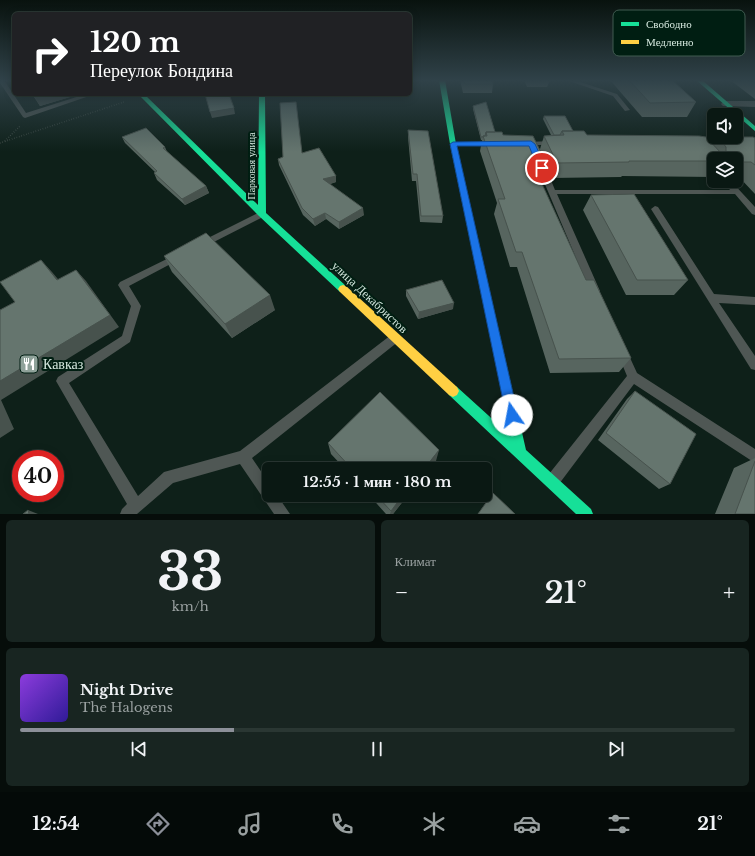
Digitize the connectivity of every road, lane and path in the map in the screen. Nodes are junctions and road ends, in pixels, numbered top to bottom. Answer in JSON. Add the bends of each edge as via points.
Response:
{"nodes":[{"id":1,"x":17,"y":104,"type":"edge"},
{"id":2,"x":62,"y":104,"type":"edge"},
{"id":3,"x":118,"y":104,"type":"edge"},
{"id":4,"x":151,"y":104,"type":"edge"},
{"id":5,"x":262,"y":104,"type":"edge"},
{"id":6,"x":446,"y":104,"type":"edge"},
{"id":7,"x":622,"y":104,"type":"edge"},
{"id":8,"x":727,"y":104,"type":"joint"},
{"id":9,"x":755,"y":104,"type":"edge"},
{"id":10,"x":627,"y":110,"type":"dead end"},
{"id":11,"x":755,"y":129,"type":"edge"},
{"id":12,"x":0,"y":143,"type":"edge"},
{"id":13,"x":562,"y":143,"type":"edge"},
{"id":14,"x":453,"y":144,"type":"junction"},
{"id":15,"x":500,"y":144,"type":"edge"},
{"id":16,"x":516,"y":144,"type":"edge"},
{"id":17,"x":531,"y":144,"type":"junction"},
{"id":18,"x":733,"y":188,"type":"edge"},
{"id":19,"x":553,"y":192,"type":"junction"},
{"id":20,"x":737,"y":192,"type":"junction"},
{"id":21,"x":655,"y":209,"type":"dead end"},
{"id":22,"x":755,"y":212,"type":"edge"},
{"id":23,"x":262,"y":214,"type":"junction"},
{"id":24,"x":711,"y":298,"type":"junction"},
{"id":25,"x":599,"y":299,"type":"edge"},
{"id":26,"x":755,"y":301,"type":"edge"},
{"id":27,"x":395,"y":338,"type":"junction"},
{"id":28,"x":617,"y":341,"type":"edge"},
{"id":29,"x":755,"y":365,"type":"edge"},
{"id":30,"x":633,"y":377,"type":"junction"},
{"id":31,"x":521,"y":455,"type":"junction"},
{"id":32,"x":243,"y":457,"type":"junction"},
{"id":33,"x":755,"y":457,"type":"edge"},
{"id":34,"x":551,"y":483,"type":"junction"},
{"id":35,"x":262,"y":485,"type":"edge"},
{"id":36,"x":274,"y":502,"type":"edge"},
{"id":37,"x":136,"y":506,"type":"junction"},
{"id":38,"x":127,"y":514,"type":"edge"},
{"id":39,"x":283,"y":514,"type":"edge"},
{"id":40,"x":586,"y":514,"type":"edge"}],
"edges":[{"from":1,"to":2,"type":"lane","via":[[25,116]]},
{"from":3,"to":12,"type":"path"},
{"from":4,"to":23,"type":"street","name":"улица Декабристов"},
{"from":5,"to":23,"type":"street","name":"Парковая улица"},
{"from":6,"to":14,"type":"street"},
{"from":7,"to":10,"type":"lane"},
{"from":8,"to":9,"type":"street"},
{"from":8,"to":11,"type":"street"},
{"from":13,"to":17,"type":"lane"},
{"from":14,"to":15,"type":"lane"},
{"from":14,"to":31,"type":"street"},
{"from":16,"to":17,"type":"lane"},
{"from":17,"to":19,"type":"lane"},
{"from":18,"to":20,"type":"lane"},
{"from":19,"to":20,"type":"lane"},
{"from":19,"to":25,"type":"lane"},
{"from":20,"to":22,"type":"lane"},
{"from":21,"to":24,"type":"lane"},
{"from":23,"to":27,"type":"street","name":"улица Декабристов"},
{"from":23,"to":37,"type":"lane","via":[[123,285],[136,306],[126,339],[62,381]]},
{"from":24,"to":26,"type":"lane"},
{"from":24,"to":29,"type":"lane"},
{"from":27,"to":31,"type":"street","name":"улица Декабристов"},
{"from":27,"to":32,"type":"lane"},
{"from":28,"to":30,"type":"lane"},
{"from":30,"to":33,"type":"lane"},
{"from":30,"to":34,"type":"lane"},
{"from":31,"to":34,"type":"street","name":"улица Декабристов"},
{"from":32,"to":35,"type":"lane"},
{"from":32,"to":37,"type":"lane","via":[[170,477]]},
{"from":34,"to":40,"type":"street","name":"улица Декабристов"},
{"from":36,"to":39,"type":"lane"},
{"from":37,"to":38,"type":"lane"}]}
